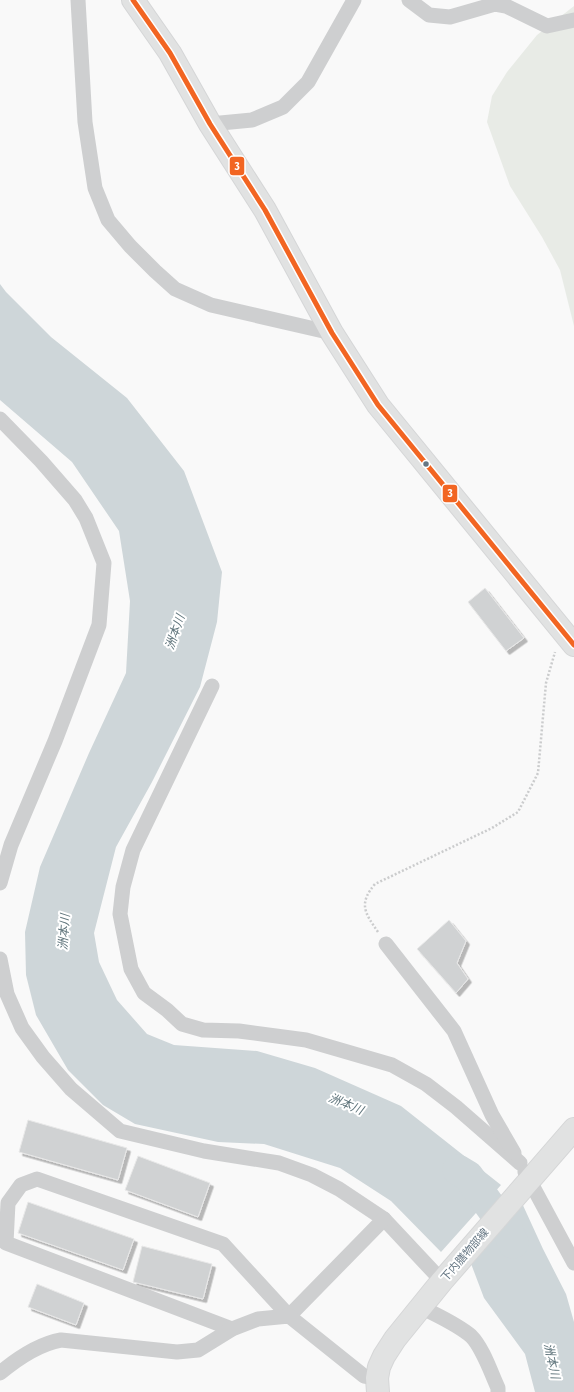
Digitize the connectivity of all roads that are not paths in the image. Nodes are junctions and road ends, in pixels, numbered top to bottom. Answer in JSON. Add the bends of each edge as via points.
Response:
{"nodes":[{"id":1,"x":78,"y":0,"type":"edge"},
{"id":2,"x":133,"y":0,"type":"edge"},
{"id":3,"x":354,"y":0,"type":"edge"},
{"id":4,"x":409,"y":0,"type":"edge"},
{"id":5,"x":574,"y":20,"type":"edge"},
{"id":6,"x":210,"y":124,"type":"junction"},
{"id":7,"x":332,"y":333,"type":"junction"},
{"id":8,"x":0,"y":419,"type":"edge"},
{"id":9,"x":569,"y":638,"type":"edge"},
{"id":10,"x":212,"y":686,"type":"dead end"},
{"id":11,"x":0,"y":883,"type":"edge"},
{"id":12,"x":386,"y":944,"type":"road end"},
{"id":13,"x":0,"y":959,"type":"edge"},
{"id":14,"x":574,"y":1130,"type":"edge"},
{"id":15,"x":522,"y":1179,"type":"junction"},
{"id":16,"x":384,"y":1219,"type":"junction"},
{"id":17,"x":574,"y":1263,"type":"edge"},
{"id":18,"x":442,"y":1281,"type":"junction"},
{"id":19,"x":421,"y":1307,"type":"junction"},
{"id":20,"x":289,"y":1316,"type":"junction"},
{"id":21,"x":232,"y":1329,"type":"junction"},
{"id":22,"x":0,"y":1372,"type":"edge"},
{"id":23,"x":378,"y":1385,"type":"edge"},
{"id":24,"x":498,"y":1392,"type":"edge"}],
"edges":[{"from":1,"to":7,"type":"street","via":[[85,122],[96,188],[108,220],[130,246],[175,289],[211,305]]},
{"from":2,"to":6,"type":"main road","via":[[170,53]]},
{"from":3,"to":6,"type":"street","via":[[308,82],[283,107],[252,120]]},
{"from":4,"to":5,"type":"street","via":[[428,15],[450,17],[495,4],[506,6],[547,26]]},
{"from":6,"to":7,"type":"main road","via":[[265,210]]},
{"from":7,"to":9,"type":"main road","via":[[378,405]]},
{"from":8,"to":11,"type":"street","via":[[75,500],[86,518],[104,563],[99,626],[55,741],[11,844]]},
{"from":10,"to":15,"type":"street","via":[[134,850],[123,887],[120,914],[131,969],[144,993],[182,1024],[203,1030],[239,1030],[306,1040],[392,1065],[426,1084],[456,1107]]},
{"from":12,"to":15,"type":"street","via":[[454,1031]]},
{"from":13,"to":16,"type":"street","via":[[7,994],[22,1028],[71,1089],[120,1131],[204,1151],[278,1163],[312,1175],[340,1189]]},
{"from":14,"to":15,"type":"main road","name":"下内膳物部線"},
{"from":15,"to":17,"type":"street"},
{"from":15,"to":18,"type":"main road","name":"下内膳物部線"},
{"from":16,"to":18,"type":"street"},
{"from":16,"to":20,"type":"street"},
{"from":18,"to":19,"type":"main road","name":"下内膳物部線"},
{"from":19,"to":23,"type":"main road","name":"下内膳物部線","via":[[394,1339],[384,1356],[379,1367]]},
{"from":19,"to":24,"type":"street","via":[[472,1337],[481,1351]]},
{"from":20,"to":21,"type":"street","via":[[258,1319]]},
{"from":20,"to":21,"type":"street","via":[[223,1244],[37,1179],[20,1185],[8,1203],[6,1243]]},
{"from":20,"to":23,"type":"street"},
{"from":21,"to":22,"type":"street","via":[[198,1350],[177,1352],[61,1340],[47,1342]]}]}
